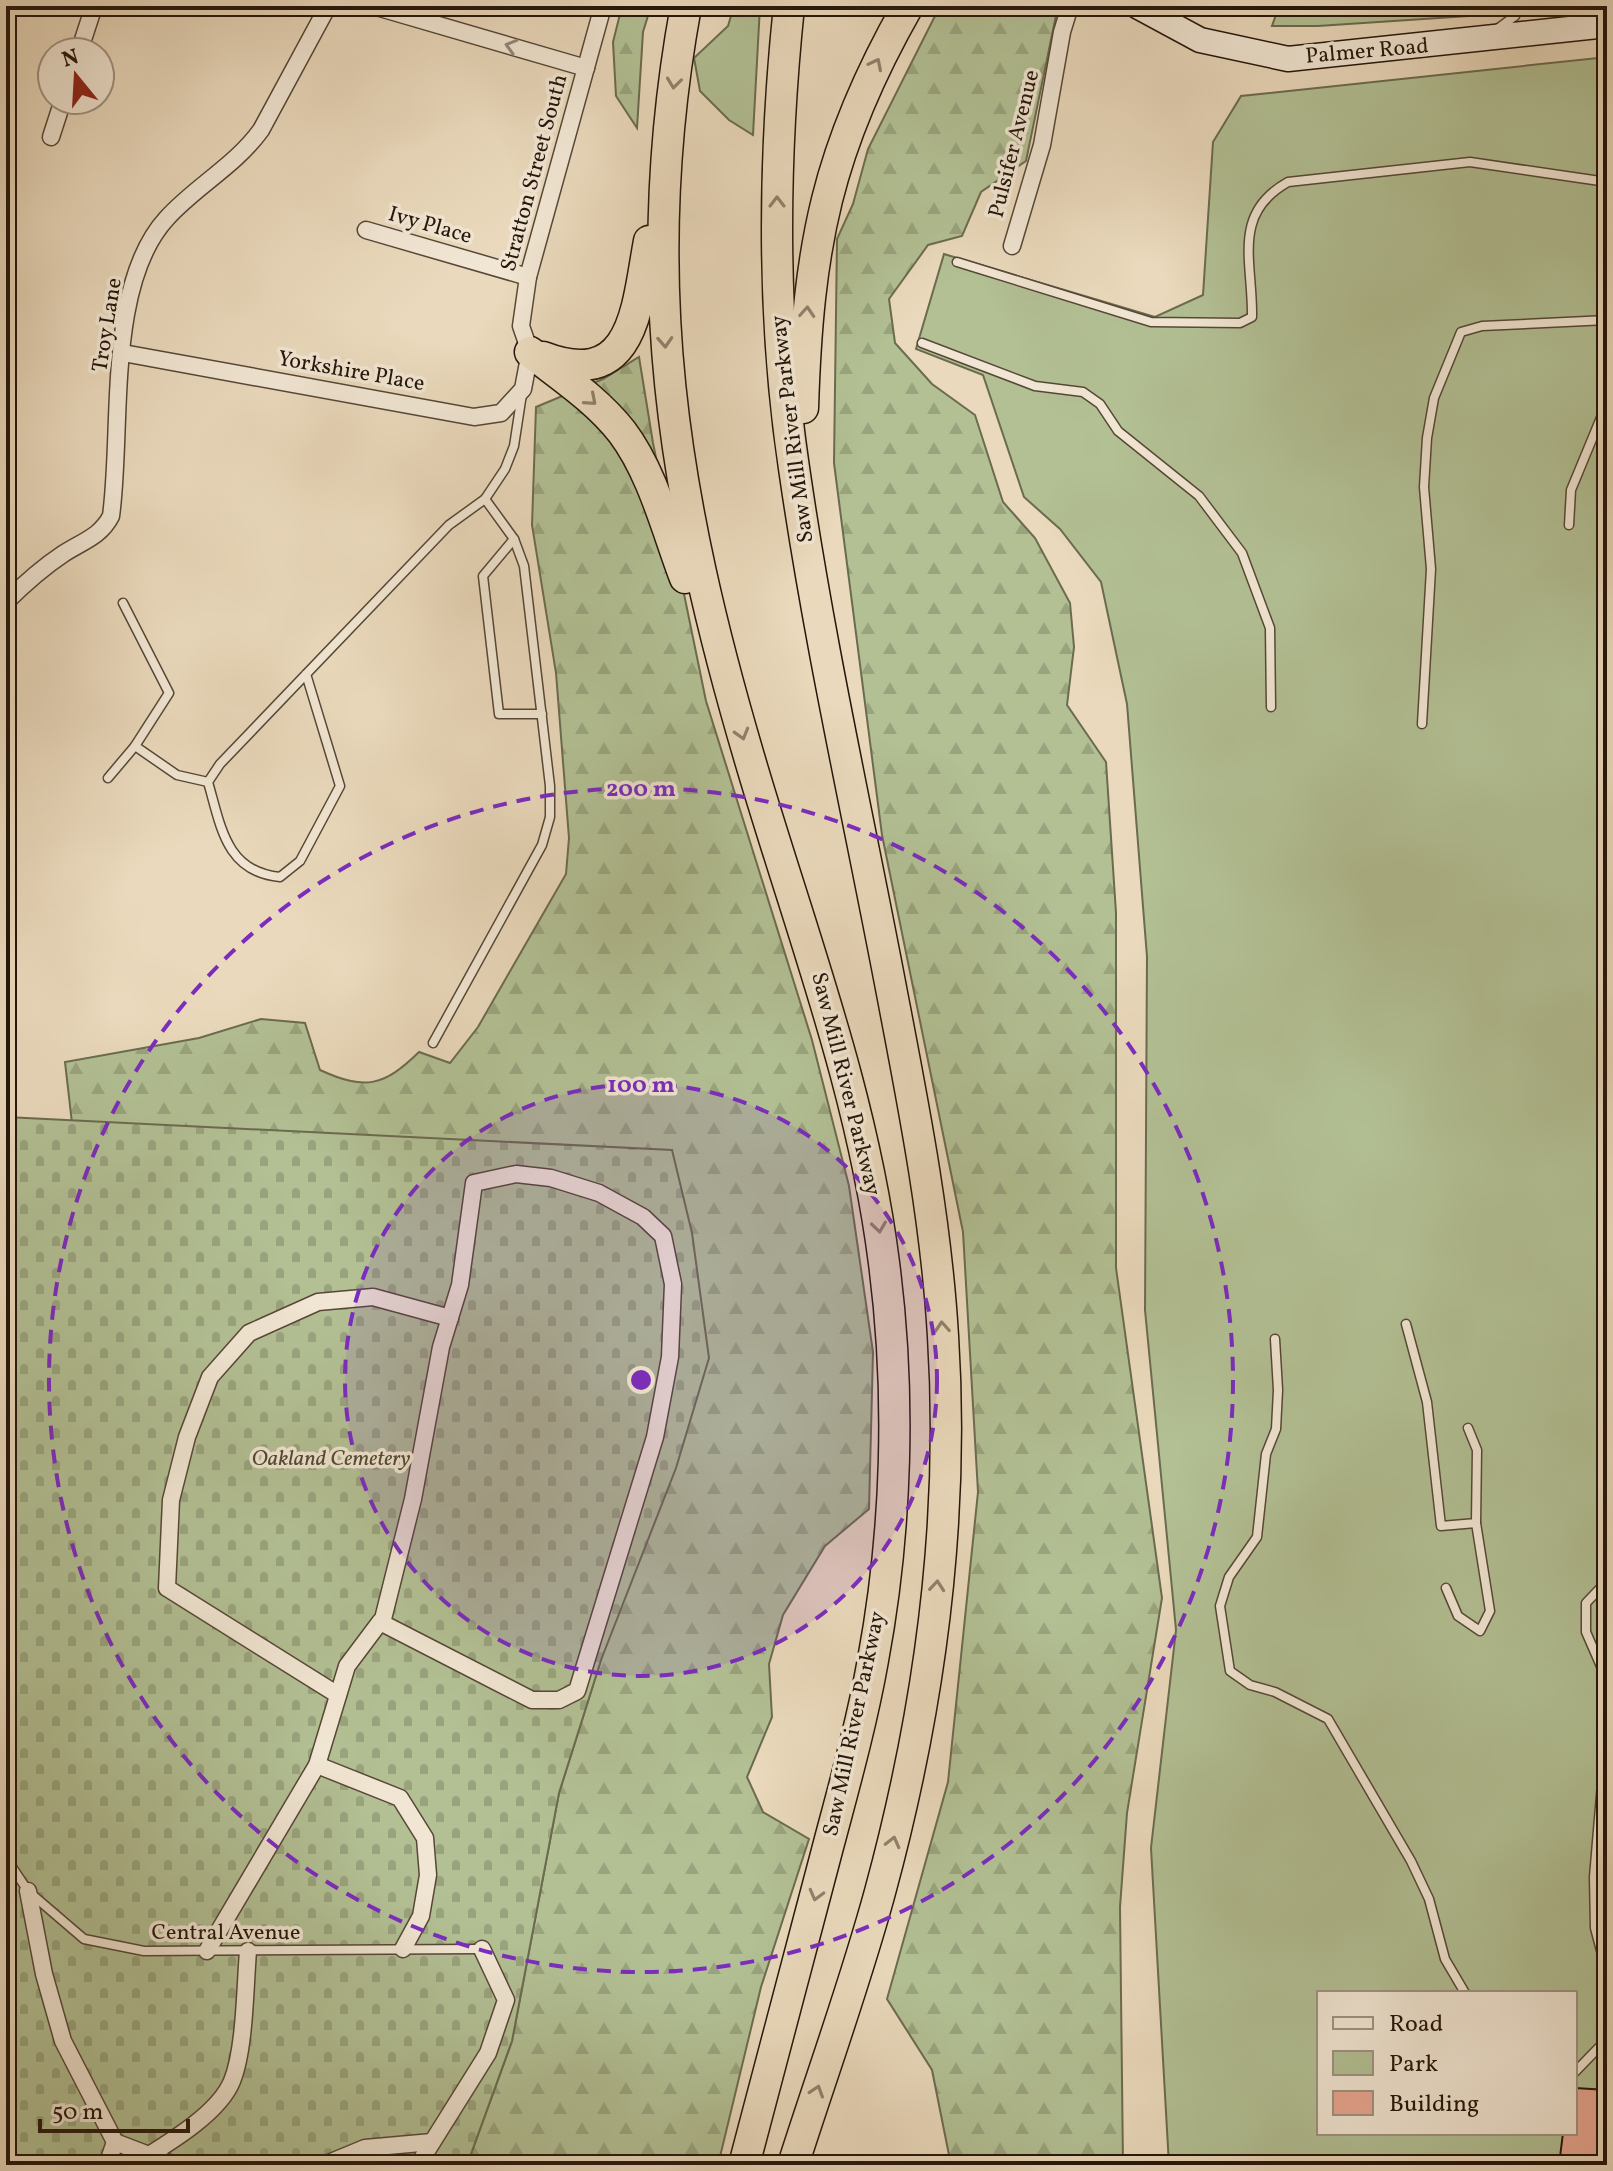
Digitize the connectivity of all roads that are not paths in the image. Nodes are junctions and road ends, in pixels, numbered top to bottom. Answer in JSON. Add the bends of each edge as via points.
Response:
{"nodes":[{"id":1,"x":94,"y":6,"type":"edge"},
{"id":2,"x":328,"y":6,"type":"edge"},
{"id":3,"x":373,"y":6,"type":"edge"},
{"id":4,"x":603,"y":6,"type":"edge"},
{"id":5,"x":686,"y":6,"type":"edge"},
{"id":6,"x":789,"y":6,"type":"edge"},
{"id":7,"x":908,"y":6,"type":"edge"},
{"id":8,"x":1070,"y":6,"type":"edge"},
{"id":9,"x":1137,"y":6,"type":"edge"},
{"id":10,"x":1520,"y":6,"type":"edge"},
{"id":11,"x":1607,"y":25,"type":"edge"},
{"id":12,"x":84,"y":36,"type":"edge"},
{"id":13,"x":1482,"y":40,"type":"junction"},
{"id":14,"x":586,"y":68,"type":"junction"},
{"id":15,"x":58,"y":116,"type":"edge"},
{"id":16,"x":51,"y":137,"type":"dead end"},
{"id":17,"x":668,"y":139,"type":"junction"},
{"id":18,"x":1607,"y":182,"type":"edge"},
{"id":19,"x":366,"y":230,"type":"dead end"},
{"id":20,"x":1012,"y":246,"type":"dead end"},
{"id":21,"x":957,"y":262,"type":"dead end"},
{"id":22,"x":528,"y":277,"type":"junction"},
{"id":23,"x":1607,"y":320,"type":"edge"},
{"id":24,"x":922,"y":343,"type":"dead end"},
{"id":25,"x":530,"y":352,"type":"junction"},
{"id":26,"x":123,"y":353,"type":"junction"},
{"id":27,"x":523,"y":389,"type":"junction"},
{"id":28,"x":1607,"y":403,"type":"edge"},
{"id":29,"x":485,"y":499,"type":"junction"},
{"id":30,"x":800,"y":502,"type":"junction"},
{"id":31,"x":1569,"y":525,"type":"dead end"},
{"id":32,"x":514,"y":539,"type":"junction"},
{"id":33,"x":6,"y":602,"type":"edge"},
{"id":34,"x":123,"y":603,"type":"dead end"},
{"id":35,"x":306,"y":674,"type":"junction"},
{"id":36,"x":732,"y":697,"type":"junction"},
{"id":37,"x":1271,"y":707,"type":"dead end"},
{"id":38,"x":542,"y":714,"type":"junction"},
{"id":39,"x":1422,"y":724,"type":"dead end"},
{"id":40,"x":135,"y":746,"type":"junction"},
{"id":41,"x":108,"y":778,"type":"dead end"},
{"id":42,"x":208,"y":782,"type":"junction"},
{"id":43,"x":433,"y":1043,"type":"dead end"},
{"id":44,"x":450,"y":1318,"type":"junction"},
{"id":45,"x":1406,"y":1324,"type":"dead end"},
{"id":46,"x":1275,"y":1339,"type":"dead end"},
{"id":47,"x":1468,"y":1428,"type":"dead end"},
{"id":48,"x":1476,"y":1523,"type":"junction"},
{"id":49,"x":1607,"y":1581,"type":"edge"},
{"id":50,"x":1446,"y":1588,"type":"dead end"},
{"id":51,"x":380,"y":1622,"type":"junction"},
{"id":52,"x":1607,"y":1680,"type":"edge"},
{"id":53,"x":338,"y":1695,"type":"junction"},
{"id":54,"x":1607,"y":1725,"type":"edge"},
{"id":55,"x":317,"y":1765,"type":"junction"},
{"id":56,"x":6,"y":1858,"type":"edge"},
{"id":57,"x":28,"y":1891,"type":"junction"},
{"id":58,"x":403,"y":1949,"type":"junction"},
{"id":59,"x":482,"y":1949,"type":"joint"},
{"id":60,"x":207,"y":1951,"type":"junction"},
{"id":61,"x":248,"y":1951,"type":"junction"},
{"id":62,"x":1607,"y":1973,"type":"edge"},
{"id":63,"x":1464,"y":1991,"type":"edge"},
{"id":64,"x":1607,"y":2039,"type":"edge"},
{"id":65,"x":1577,"y":2070,"type":"edge"},
{"id":66,"x":115,"y":2142,"type":"junction"},
{"id":67,"x":432,"y":2142,"type":"junction"},
{"id":68,"x":149,"y":2155,"type":"junction"},
{"id":69,"x":107,"y":2165,"type":"edge"},
{"id":70,"x":174,"y":2165,"type":"edge"},
{"id":71,"x":324,"y":2165,"type":"edge"},
{"id":72,"x":418,"y":2165,"type":"edge"},
{"id":73,"x":744,"y":2165,"type":"edge"},
{"id":74,"x":793,"y":2165,"type":"edge"}],
"edges":[{"from":1,"to":12,"type":"street"},
{"from":2,"to":26,"type":"street","name":"Troy Lane","via":[[248,149],[166,219],[142,258]]},
{"from":14,"to":3,"type":"street","one_way":true},
{"from":4,"to":14,"type":"street","name":"Stratton Street South"},
{"from":5,"to":17,"type":"highway","name":"Saw Mill River Parkway","one_way":true},
{"from":30,"to":6,"type":"highway","name":"Saw Mill River Parkway","one_way":true,"via":[[783,373],[777,255],[778,149]]},
{"from":30,"to":7,"type":"highway","one_way":true,"via":[[807,305],[820,223],[852,117]]},
{"from":8,"to":20,"type":"street","name":"Pulsifer Avenue","via":[[1042,145]]},
{"from":9,"to":13,"type":"street","name":"Palmer Road","via":[[1200,40],[1288,59]]},
{"from":10,"to":13,"type":"lane","via":[[1515,16]]},
{"from":11,"to":13,"type":"street","name":"Palmer Road"},
{"from":14,"to":22,"type":"street","name":"Stratton Street South"},
{"from":15,"to":16,"type":"street"},
{"from":17,"to":25,"type":"highway","via":[[636,312],[626,340],[614,354],[586,366]]},
{"from":17,"to":36,"type":"highway","name":"Saw Mill River Parkway","one_way":true,"via":[[662,274],[669,393],[695,556]]},
{"from":18,"to":21,"type":"lane","via":[[1470,162],[1288,182],[1267,194],[1254,213],[1249,235],[1252,317],[1240,323],[1151,322]]},
{"from":19,"to":22,"type":"street","name":"Ivy Place"},
{"from":22,"to":25,"type":"street","name":"Stratton Street South","via":[[521,326]]},
{"from":23,"to":39,"type":"lane","via":[[1482,326],[1461,332],[1434,398],[1427,438],[1424,487],[1431,569]]},
{"from":24,"to":37,"type":"lane","via":[[1035,386],[1083,392],[1100,404],[1118,431],[1199,496],[1242,553],[1270,628]]},
{"from":25,"to":27,"type":"street"},
{"from":25,"to":36,"type":"highway","one_way":true,"via":[[599,407],[631,446]]},
{"from":26,"to":27,"type":"street","name":"Yorkshire Place","via":[[474,417],[501,413]]},
{"from":26,"to":33,"type":"street","name":"Troy Lane","via":[[111,516],[102,532],[64,553]]},
{"from":27,"to":29,"type":"lane","via":[[514,446]]},
{"from":28,"to":31,"type":"lane","via":[[1571,490]]},
{"from":29,"to":32,"type":"lane"},
{"from":29,"to":35,"type":"lane","via":[[449,525]]},
{"from":74,"to":30,"type":"highway","name":"Saw Mill River Parkway","one_way":true,"via":[[879,1895],[911,1759],[935,1606],[945,1480],[940,1297],[927,1185]]},
{"from":32,"to":38,"type":"lane","via":[[524,566]]},
{"from":32,"to":38,"type":"lane","via":[[483,576],[499,714]]},
{"from":34,"to":40,"type":"lane","via":[[169,693]]},
{"from":35,"to":42,"type":"lane"},
{"from":35,"to":42,"type":"lane","via":[[340,786],[300,861],[280,877],[257,875],[234,856]]},
{"from":36,"to":73,"type":"highway","name":"Saw Mill River Parkway","one_way":true,"via":[[861,1129],[885,1269],[893,1412],[888,1550],[873,1660]]},
{"from":38,"to":43,"type":"lane","via":[[550,801],[547,831]]},
{"from":40,"to":41,"type":"lane"},
{"from":40,"to":42,"type":"lane","via":[[177,775]]},
{"from":44,"to":51,"type":"street","via":[[413,1499]]},
{"from":44,"to":51,"type":"street","via":[[460,1285],[474,1183],[516,1174],[551,1178],[599,1193],[643,1217],[663,1236],[673,1284],[670,1357],[655,1437],[577,1691],[559,1700],[532,1700]]},
{"from":44,"to":53,"type":"street","via":[[373,1297],[318,1302],[249,1333],[210,1377],[187,1437],[171,1500],[167,1588]]},
{"from":45,"to":48,"type":"lane","via":[[1427,1402],[1441,1526]]},
{"from":46,"to":63,"type":"lane","via":[[1276,1429],[1266,1454],[1257,1537],[1229,1577],[1220,1606],[1230,1671],[1328,1719],[1411,1861],[1429,1899],[1445,1959]]},
{"from":47,"to":48,"type":"lane","via":[[1477,1450]]},
{"from":48,"to":50,"type":"lane","via":[[1490,1611],[1480,1631],[1458,1616]]},
{"from":49,"to":52,"type":"lane","via":[[1586,1603],[1586,1632]]},
{"from":51,"to":53,"type":"street","via":[[347,1666]]},
{"from":53,"to":55,"type":"street"},
{"from":54,"to":62,"type":"lane","via":[[1594,1877],[1595,1928]]},
{"from":55,"to":58,"type":"street","via":[[400,1798],[425,1838],[428,1875],[421,1916]]},
{"from":55,"to":60,"type":"street"},
{"from":56,"to":57,"type":"lane","name":"Central Avenue"},
{"from":57,"to":60,"type":"lane","name":"Central Avenue","via":[[84,1939],[144,1951]]},
{"from":57,"to":66,"type":"street","via":[[63,2041]]},
{"from":58,"to":59,"type":"lane","name":"Central Avenue"},
{"from":58,"to":61,"type":"lane","name":"Central Avenue"},
{"from":59,"to":67,"type":"street","via":[[506,2000],[488,2053]]},
{"from":60,"to":61,"type":"lane","name":"Central Avenue"},
{"from":61,"to":68,"type":"street","via":[[232,2082],[194,2127]]},
{"from":64,"to":65,"type":"lane"},
{"from":66,"to":68,"type":"street"},
{"from":66,"to":69,"type":"street"},
{"from":67,"to":71,"type":"street","via":[[365,2148]]},
{"from":67,"to":72,"type":"street"},
{"from":68,"to":70,"type":"street"}]}
